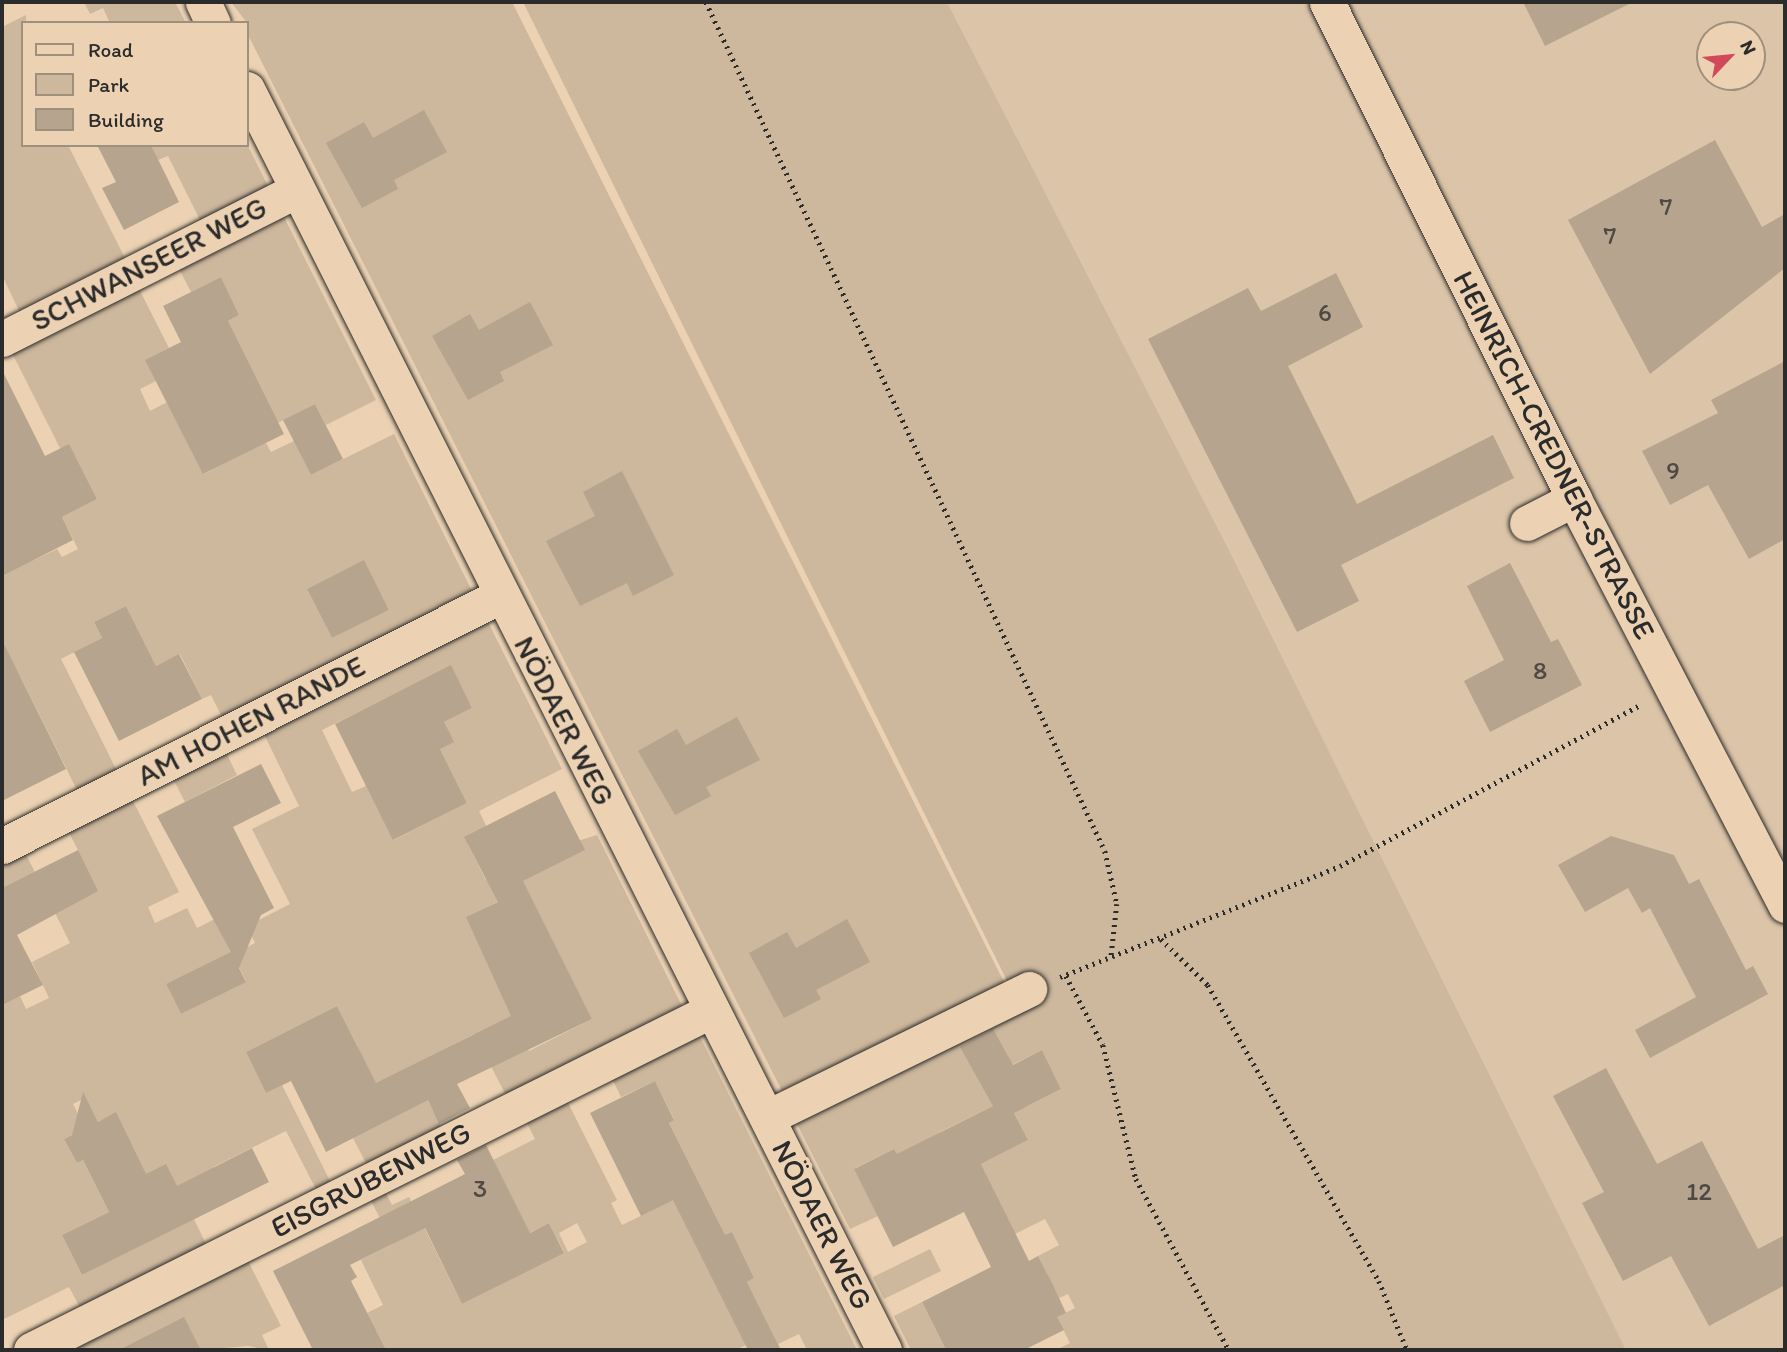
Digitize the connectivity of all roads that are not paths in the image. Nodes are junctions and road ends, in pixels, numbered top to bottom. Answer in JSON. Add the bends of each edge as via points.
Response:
{"nodes":[{"id":1,"x":203,"y":2,"type":"edge"},
{"id":2,"x":1327,"y":2,"type":"edge"},
{"id":3,"x":212,"y":21,"type":"edge"},
{"id":4,"x":248,"y":91,"type":"edge"},
{"id":5,"x":297,"y":190,"type":"junction"},
{"id":6,"x":2,"y":339,"type":"edge"},
{"id":7,"x":1574,"y":499,"type":"junction"},
{"id":8,"x":1527,"y":523,"type":"dead end"},
{"id":9,"x":500,"y":596,"type":"junction"},
{"id":10,"x":2,"y":846,"type":"edge"},
{"id":11,"x":1785,"y":905,"type":"edge"},
{"id":12,"x":1028,"y":989,"type":"road end"},
{"id":13,"x":712,"y":1010,"type":"junction"},
{"id":14,"x":768,"y":1117,"type":"junction"},
{"id":15,"x":30,"y":1350,"type":"edge"},
{"id":16,"x":884,"y":1350,"type":"edge"}],
"edges":[{"from":1,"to":3,"type":"street"},
{"from":2,"to":7,"type":"street","name":"HEINRICH-CREDNER-STRASSE"},
{"from":4,"to":5,"type":"street","name":"NÖDAER WEG"},
{"from":5,"to":6,"type":"street","name":"SCHWANSEER WEG"},
{"from":5,"to":9,"type":"street","name":"NÖDAER WEG"},
{"from":7,"to":8,"type":"street"},
{"from":7,"to":11,"type":"street","name":"HEINRICH-CREDNER-STRASSE"},
{"from":9,"to":10,"type":"street","name":"AM HOHEN RANDE"},
{"from":9,"to":13,"type":"street","name":"NÖDAER WEG"},
{"from":12,"to":14,"type":"street"},
{"from":13,"to":14,"type":"street","name":"NÖDAER WEG"},
{"from":13,"to":15,"type":"street","name":"EISGRUBENWEG"},
{"from":14,"to":16,"type":"street","name":"NÖDAER WEG"}]}
